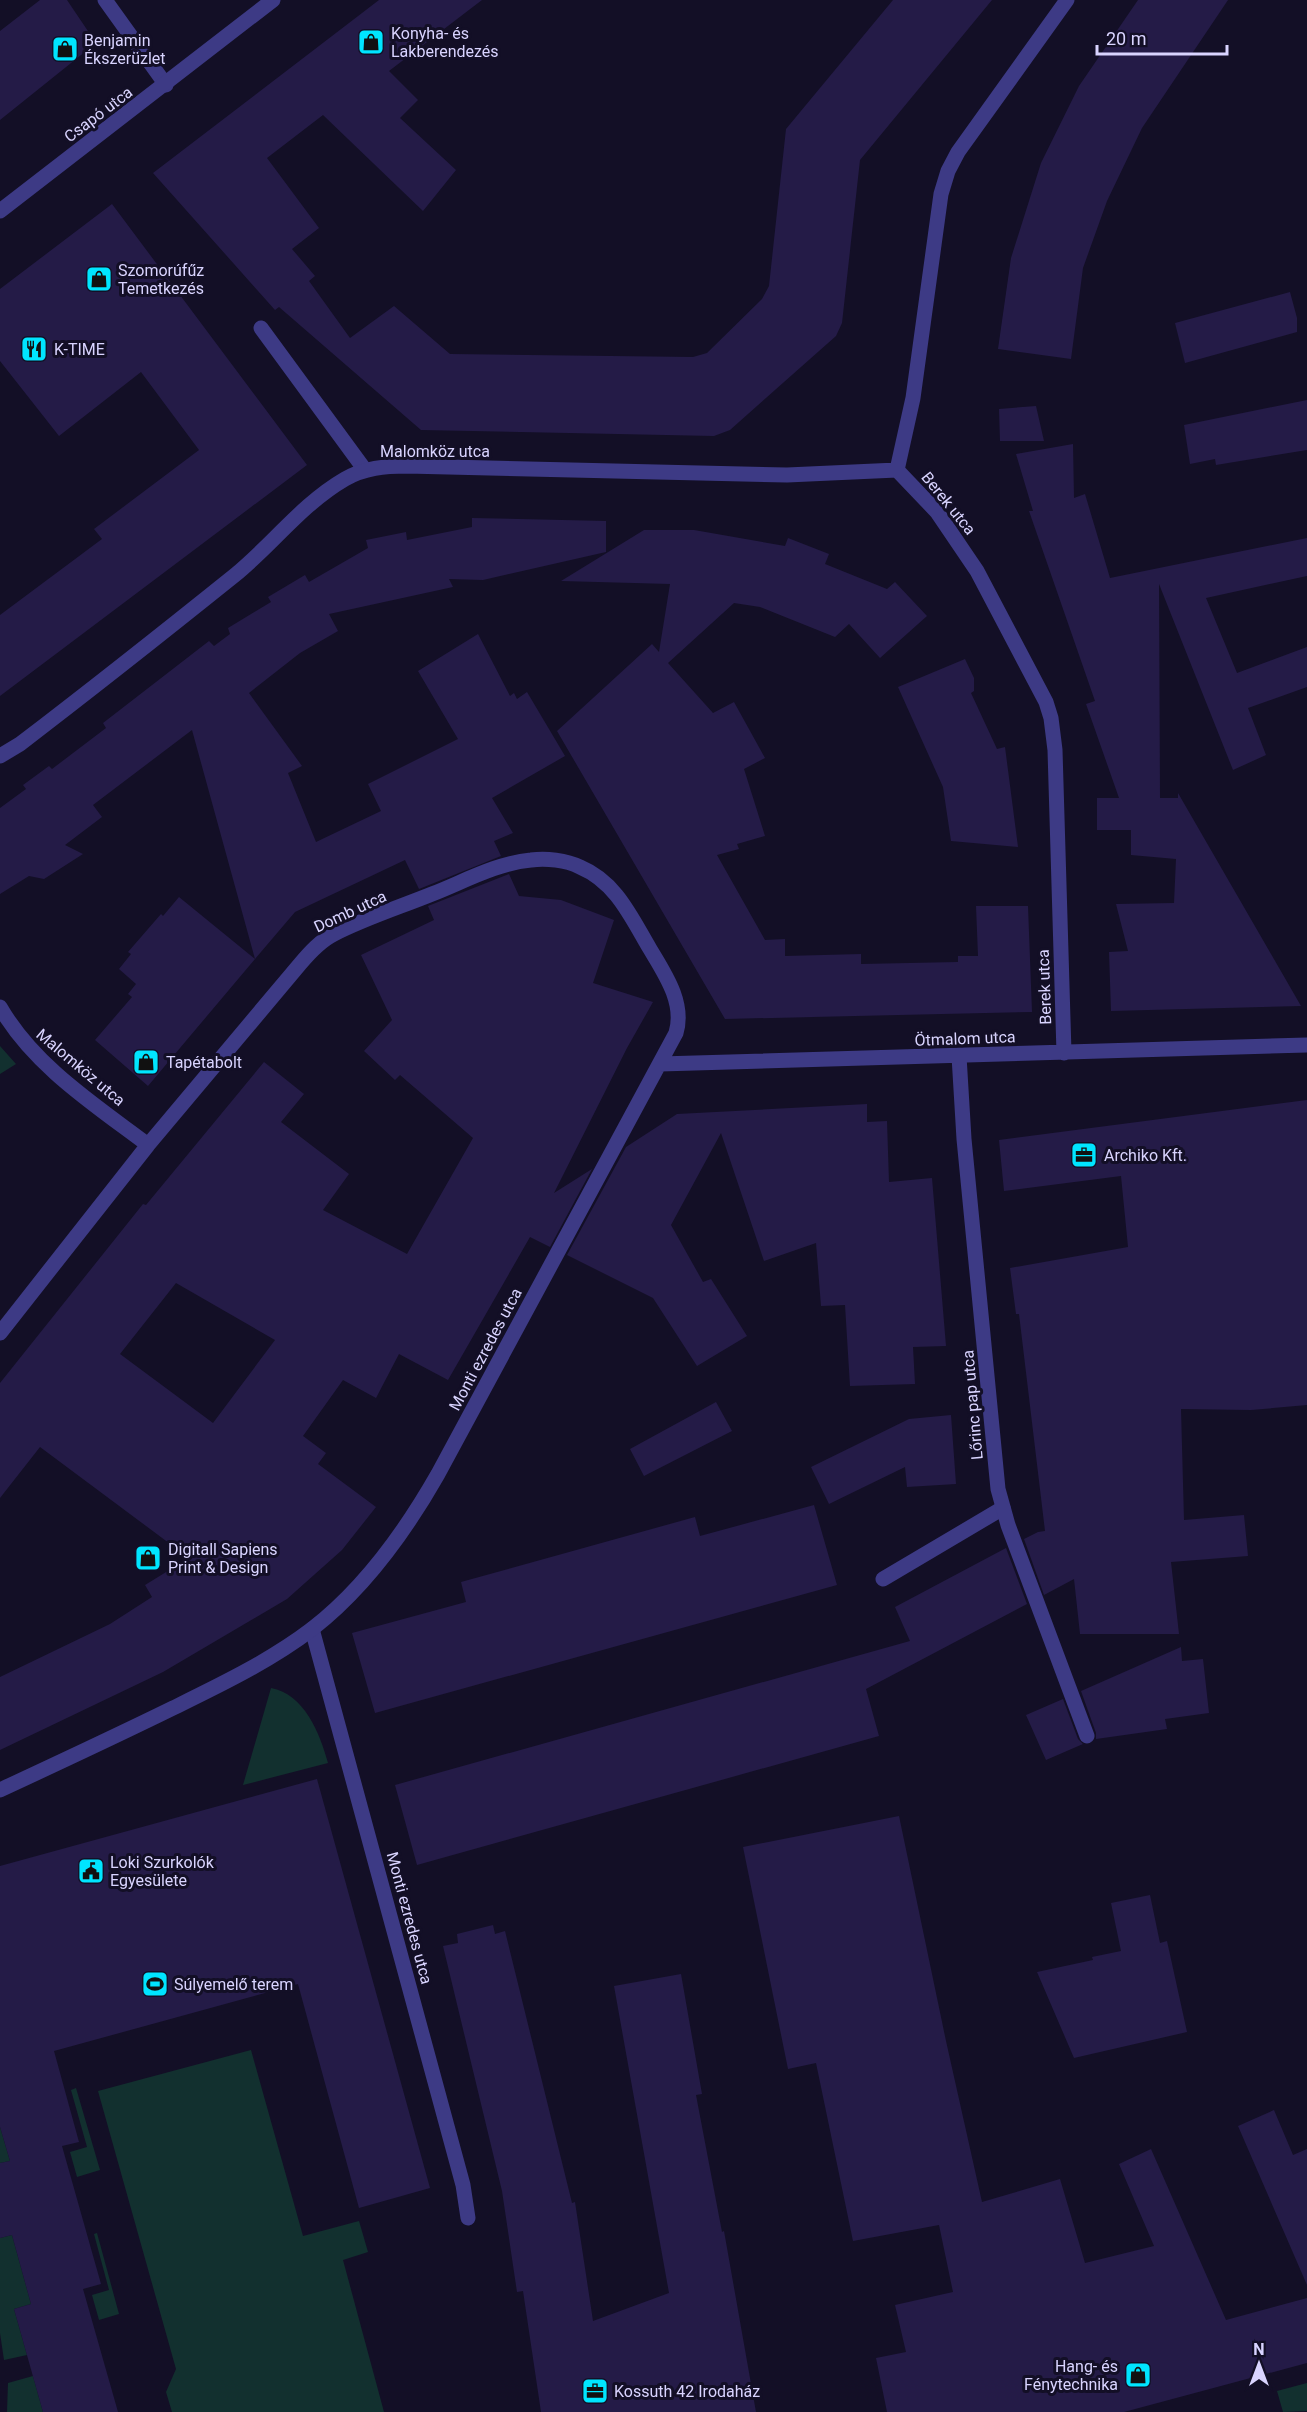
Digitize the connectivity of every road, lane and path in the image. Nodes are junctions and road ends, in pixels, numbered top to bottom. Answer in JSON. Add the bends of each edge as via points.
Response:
{"nodes":[{"id":1,"x":105,"y":0,"type":"edge"},
{"id":2,"x":273,"y":0,"type":"edge"},
{"id":3,"x":1067,"y":0,"type":"edge"},
{"id":4,"x":166,"y":85,"type":"junction"},
{"id":5,"x":0,"y":211,"type":"edge"},
{"id":6,"x":261,"y":328,"type":"dead end"},
{"id":7,"x":365,"y":470,"type":"junction"},
{"id":8,"x":897,"y":470,"type":"junction"},
{"id":9,"x":0,"y":756,"type":"edge"},
{"id":10,"x":0,"y":1007,"type":"edge"},
{"id":11,"x":1307,"y":1045,"type":"edge"},
{"id":12,"x":1064,"y":1053,"type":"junction"},
{"id":13,"x":959,"y":1056,"type":"junction"},
{"id":14,"x":660,"y":1064,"type":"junction"},
{"id":15,"x":148,"y":1145,"type":"junction"},
{"id":16,"x":0,"y":1333,"type":"edge"},
{"id":17,"x":1003,"y":1508,"type":"junction"},
{"id":18,"x":884,"y":1579,"type":"dead end"},
{"id":19,"x":312,"y":1629,"type":"junction"},
{"id":20,"x":1087,"y":1736,"type":"dead end"},
{"id":21,"x":0,"y":1790,"type":"edge"},
{"id":22,"x":468,"y":2218,"type":"dead end"}],
"edges":[{"from":1,"to":4,"type":"street"},
{"from":2,"to":4,"type":"street","name":"Csapó utca"},
{"from":3,"to":8,"type":"street","name":"Berek utca","via":[[948,171],[941,194],[913,398]]},
{"from":4,"to":5,"type":"street","name":"Csapó utca"},
{"from":6,"to":7,"type":"street"},
{"from":7,"to":8,"type":"street","name":"Malomköz utca","via":[[407,466],[787,475]]},
{"from":7,"to":9,"type":"street","name":"Malomköz utca","via":[[328,490],[235,575]]},
{"from":8,"to":12,"type":"street","name":"Berek utca","via":[[937,512],[963,549],[1040,688],[1051,717]]},
{"from":10,"to":15,"type":"street","name":"Malomköz utca","via":[[17,1035],[38,1058]]},
{"from":11,"to":12,"type":"street","name":"Ötmalom utca"},
{"from":12,"to":13,"type":"street","name":"Ötmalom utca"},
{"from":13,"to":14,"type":"street","name":"Ötmalom utca"},
{"from":13,"to":17,"type":"street","name":"Lőrinc pap utca","via":[[964,1139]]},
{"from":14,"to":15,"type":"street","name":"Domb utca","via":[[678,1027],[678,1006],[621,900],[603,880],[578,866],[531,860],[496,868],[334,934],[315,947]]},
{"from":14,"to":19,"type":"street","name":"Monti ezredes utca","via":[[420,1505],[379,1562]]},
{"from":15,"to":16,"type":"street","name":"Domb utca"},
{"from":17,"to":18,"type":"street"},
{"from":17,"to":20,"type":"street","name":"Lőrinc pap utca"},
{"from":19,"to":21,"type":"street","name":"Monti ezredes utca","via":[[217,1686]]},
{"from":19,"to":22,"type":"street","name":"Monti ezredes utca","via":[[460,2174]]}]}
